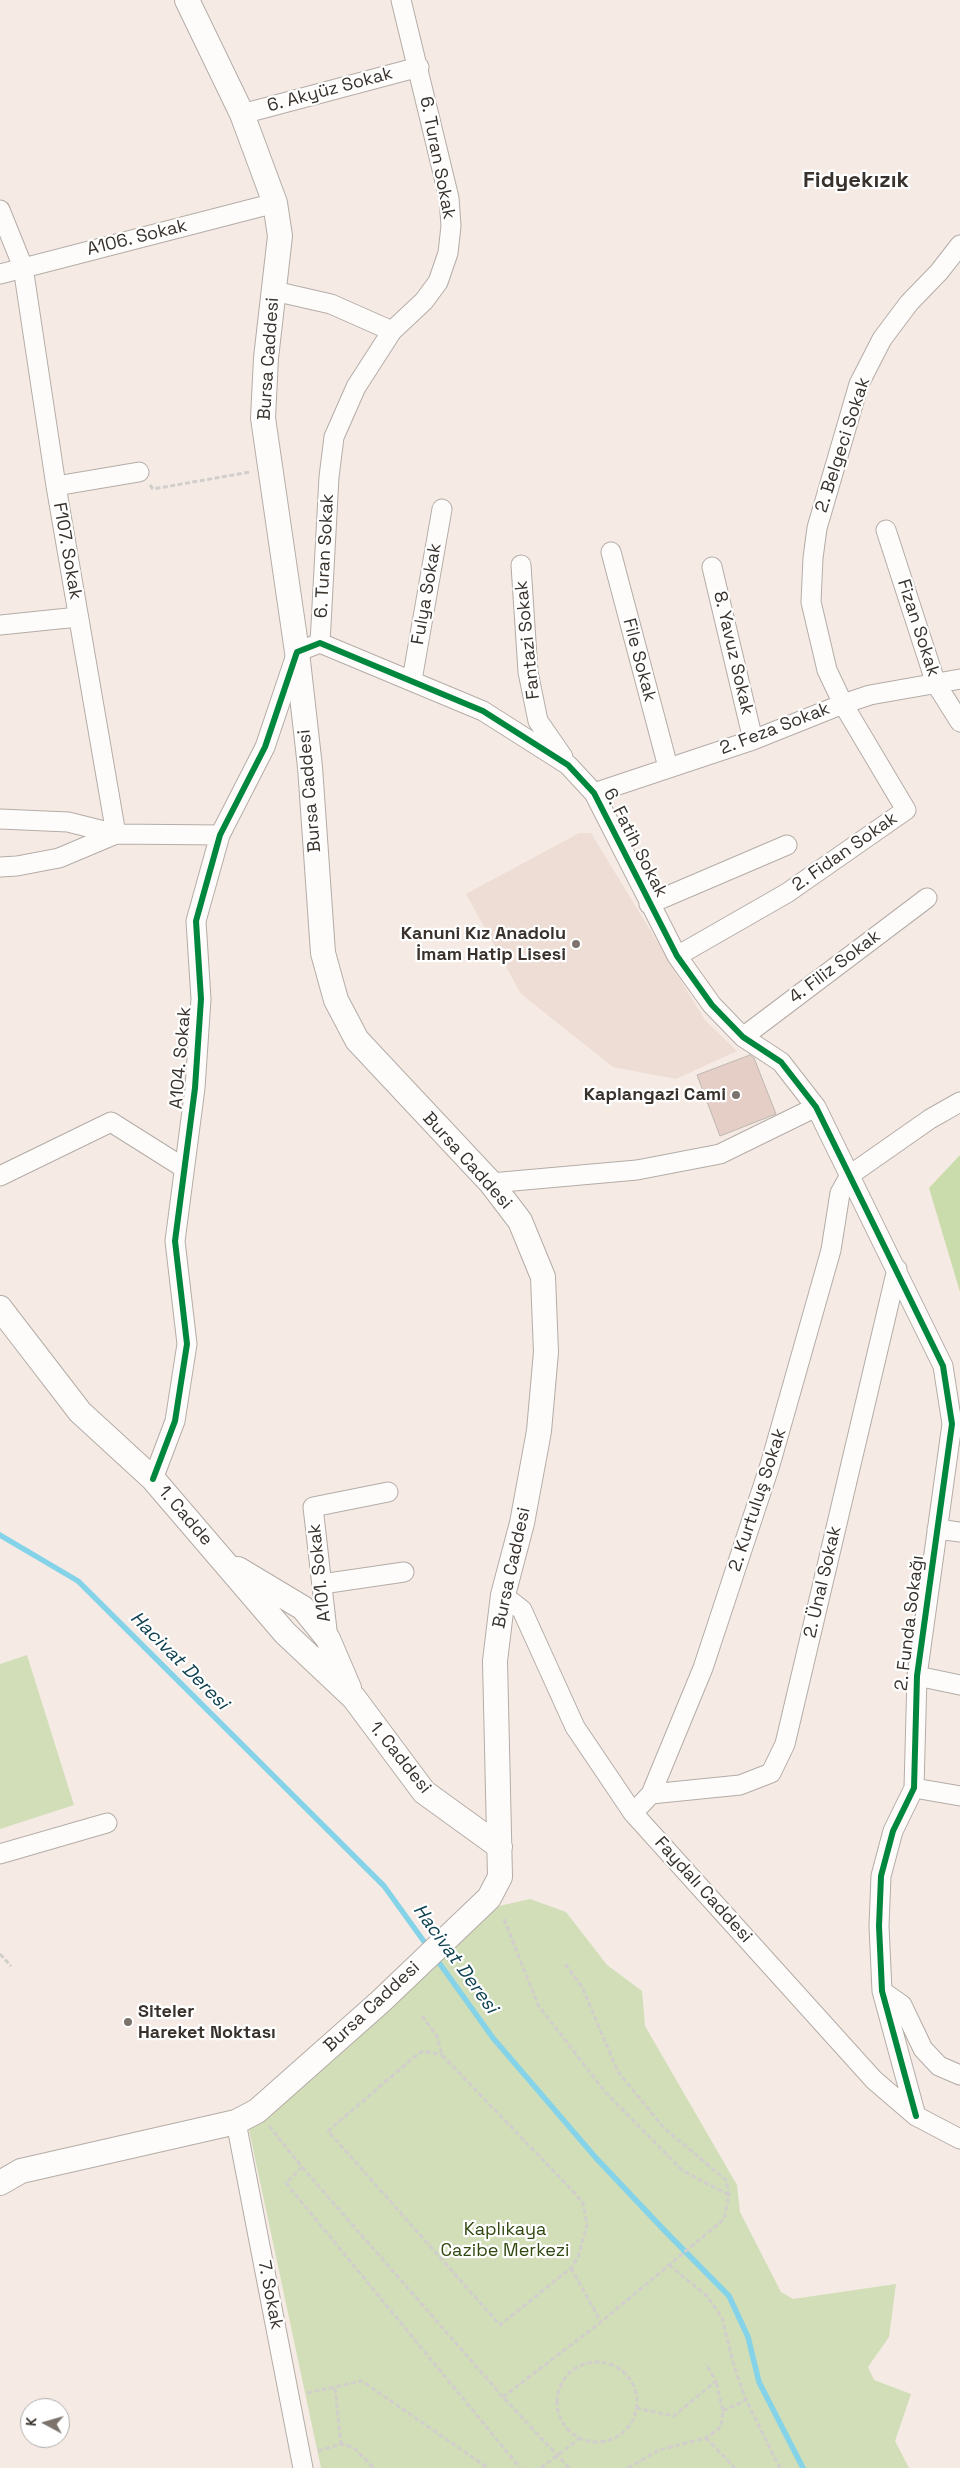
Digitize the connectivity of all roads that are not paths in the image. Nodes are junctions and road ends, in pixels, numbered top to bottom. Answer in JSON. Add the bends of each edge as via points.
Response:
{"nodes":[{"id":1,"x":187,"y":0,"type":"edge"},
{"id":2,"x":401,"y":0,"type":"edge"},
{"id":3,"x":419,"y":67,"type":"junction"},
{"id":4,"x":242,"y":114,"type":"junction"},
{"id":5,"x":275,"y":203,"type":"junction"},
{"id":6,"x":0,"y":210,"type":"edge"},
{"id":7,"x":960,"y":244,"type":"edge"},
{"id":8,"x":23,"y":267,"type":"junction"},
{"id":9,"x":0,"y":274,"type":"edge"},
{"id":10,"x":274,"y":291,"type":"junction"},
{"id":11,"x":392,"y":331,"type":"junction"},
{"id":12,"x":139,"y":472,"type":"dead end"},
{"id":13,"x":56,"y":486,"type":"junction"},
{"id":14,"x":442,"y":509,"type":"dead end"},
{"id":15,"x":886,"y":530,"type":"dead end"},
{"id":16,"x":611,"y":552,"type":"dead end"},
{"id":17,"x":521,"y":565,"type":"dead end"},
{"id":18,"x":712,"y":567,"type":"dead end"},
{"id":19,"x":78,"y":617,"type":"junction"},
{"id":20,"x":0,"y":625,"type":"edge"},
{"id":21,"x":320,"y":643,"type":"junction"},
{"id":22,"x":297,"y":652,"type":"junction"},
{"id":23,"x":960,"y":678,"type":"edge"},
{"id":24,"x":412,"y":680,"type":"junction"},
{"id":25,"x":936,"y":684,"type":"junction"},
{"id":26,"x":843,"y":704,"type":"junction"},
{"id":27,"x":960,"y":722,"type":"edge"},
{"id":28,"x":753,"y":740,"type":"junction"},
{"id":29,"x":568,"y":765,"type":"junction"},
{"id":30,"x":668,"y":768,"type":"junction"},
{"id":31,"x":594,"y":793,"type":"junction"},
{"id":32,"x":0,"y":819,"type":"edge"},
{"id":33,"x":116,"y":834,"type":"junction"},
{"id":34,"x":220,"y":835,"type":"junction"},
{"id":35,"x":787,"y":845,"type":"dead end"},
{"id":36,"x":0,"y":867,"type":"edge"},
{"id":37,"x":927,"y":898,"type":"dead end"},
{"id":38,"x":649,"y":904,"type":"junction"},
{"id":39,"x":677,"y":956,"type":"junction"},
{"id":40,"x":743,"y":1037,"type":"junction"},
{"id":41,"x":960,"y":1102,"type":"edge"},
{"id":42,"x":816,"y":1107,"type":"junction"},
{"id":43,"x":184,"y":1168,"type":"junction"},
{"id":44,"x":850,"y":1175,"type":"junction"},
{"id":45,"x":0,"y":1176,"type":"edge"},
{"id":46,"x":491,"y":1183,"type":"junction"},
{"id":47,"x":896,"y":1268,"type":"junction"},
{"id":48,"x":0,"y":1308,"type":"edge"},
{"id":49,"x":956,"y":1424,"type":"edge"},
{"id":50,"x":154,"y":1479,"type":"junction"},
{"id":51,"x":388,"y":1492,"type":"dead end"},
{"id":52,"x":937,"y":1529,"type":"junction"},
{"id":53,"x":960,"y":1532,"type":"edge"},
{"id":54,"x":223,"y":1561,"type":"junction"},
{"id":55,"x":404,"y":1572,"type":"dead end"},
{"id":56,"x":322,"y":1584,"type":"junction"},
{"id":57,"x":504,"y":1595,"type":"junction"},
{"id":58,"x":328,"y":1639,"type":"junction"},
{"id":59,"x":917,"y":1676,"type":"junction"},
{"id":60,"x":960,"y":1685,"type":"edge"},
{"id":61,"x":354,"y":1698,"type":"junction"},
{"id":62,"x":914,"y":1788,"type":"junction"},
{"id":63,"x":651,"y":1794,"type":"junction"},
{"id":64,"x":960,"y":1796,"type":"edge"},
{"id":65,"x":633,"y":1813,"type":"junction"},
{"id":66,"x":108,"y":1823,"type":"dead end"},
{"id":67,"x":500,"y":1847,"type":"junction"},
{"id":68,"x":0,"y":1854,"type":"edge"},
{"id":69,"x":882,"y":1991,"type":"junction"},
{"id":70,"x":960,"y":2075,"type":"edge"},
{"id":71,"x":916,"y":2116,"type":"junction"},
{"id":72,"x":236,"y":2122,"type":"junction"},
{"id":73,"x":960,"y":2139,"type":"edge"},
{"id":74,"x":0,"y":2183,"type":"edge"},
{"id":75,"x":302,"y":2462,"type":"edge"}],
"edges":[{"from":1,"to":4,"type":"main road","name":"Bursa Caddesi"},
{"from":2,"to":3,"type":"street","name":"6. Turan Sokak"},
{"from":3,"to":4,"type":"street","name":"6. Akyüz Sokak"},
{"from":3,"to":11,"type":"street","name":"6. Turan Sokak","via":[[449,198],[451,226],[448,253],[438,282],[424,301]]},
{"from":4,"to":5,"type":"main road","name":"Bursa Caddesi"},
{"from":5,"to":8,"type":"street","name":"A106. Sokak"},
{"from":5,"to":10,"type":"main road","name":"Bursa Caddesi","via":[[280,236]]},
{"from":6,"to":8,"type":"street","name":"F107. Sokak"},
{"from":7,"to":26,"type":"street","name":"2. Belgeci Sokak","via":[[908,303],[882,339],[863,377],[817,528],[812,558],[811,602],[827,670]]},
{"from":8,"to":9,"type":"street","name":"A106. Sokak"},
{"from":8,"to":13,"type":"street","name":"F107. Sokak"},
{"from":10,"to":11,"type":"street","via":[[330,304]]},
{"from":10,"to":22,"type":"main road","name":"Bursa Caddesi","via":[[266,358],[264,418]]},
{"from":11,"to":21,"type":"street","name":"6. Turan Sokak","via":[[356,387],[334,437]]},
{"from":12,"to":13,"type":"street"},
{"from":13,"to":19,"type":"street","name":"F107. Sokak"},
{"from":14,"to":24,"type":"street","name":"Fulya Sokak"},
{"from":15,"to":25,"type":"street","name":"Fizan Sokak"},
{"from":16,"to":30,"type":"street","name":"File Sokak"},
{"from":17,"to":29,"type":"street","name":"Fantazi Sokak","via":[[528,672],[538,721]]},
{"from":18,"to":28,"type":"street","name":"8. Yavuz Sokak"},
{"from":19,"to":20,"type":"street"},
{"from":19,"to":33,"type":"street","name":"F107. Sokak"},
{"from":21,"to":22,"type":"street"},
{"from":21,"to":24,"type":"street","name":"6. Fatih Sokak"},
{"from":22,"to":34,"type":"street","name":"A104. Sokak","via":[[264,747]]},
{"from":22,"to":46,"type":"main road","name":"Bursa Caddesi","via":[[310,767],[323,953],[336,1000],[357,1040]]},
{"from":23,"to":25,"type":"street","name":"2. Feza Sokak"},
{"from":24,"to":29,"type":"street","name":"6. Fatih Sokak","via":[[483,711]]},
{"from":25,"to":26,"type":"street","name":"2. Feza Sokak","via":[[870,695]]},
{"from":25,"to":27,"type":"street","name":"Fizan Sokak"},
{"from":26,"to":28,"type":"street","name":"2. Feza Sokak"},
{"from":26,"to":39,"type":"street","name":"2. Fidan Sokak","via":[[906,810],[787,893]]},
{"from":28,"to":30,"type":"street","name":"2. Feza Sokak"},
{"from":29,"to":31,"type":"street","name":"6. Fatih Sokak"},
{"from":30,"to":31,"type":"street","name":"2. Feza Sokak"},
{"from":31,"to":38,"type":"street","name":"6. Fatih Sokak"},
{"from":32,"to":33,"type":"street","via":[[68,822]]},
{"from":33,"to":34,"type":"street"},
{"from":33,"to":36,"type":"street","via":[[59,858]]},
{"from":34,"to":43,"type":"street","name":"A104. Sokak","via":[[196,921],[201,999],[195,1088]]},
{"from":35,"to":38,"type":"street"},
{"from":37,"to":40,"type":"street","name":"4. Filiz Sokak"},
{"from":38,"to":39,"type":"street","name":"6. Fatih Sokak"},
{"from":39,"to":40,"type":"street","name":"6. Fatih Sokak","via":[[712,1005]]},
{"from":40,"to":42,"type":"street","name":"6. Fatih Sokak","via":[[781,1062]]},
{"from":41,"to":44,"type":"street"},
{"from":42,"to":44,"type":"street","name":"6. Fatih Sokak"},
{"from":42,"to":46,"type":"street","via":[[720,1154],[637,1170]]},
{"from":43,"to":45,"type":"street","via":[[111,1122]]},
{"from":43,"to":50,"type":"street","name":"A104. Sokak","via":[[175,1241],[187,1344],[174,1421]]},
{"from":44,"to":47,"type":"street","name":"2. Funda Sokağı"},
{"from":44,"to":63,"type":"street","name":"2. Kurtuluş Sokak","via":[[840,1193],[831,1250],[770,1465],[703,1668]]},
{"from":46,"to":57,"type":"main road","name":"Bursa Caddesi","via":[[520,1221],[543,1277],[546,1352],[539,1431],[522,1523]]},
{"from":47,"to":49,"type":"street","name":"2. Funda Sokağı","via":[[943,1366]]},
{"from":47,"to":63,"type":"street","name":"2. Ünal Sokak","via":[[785,1744],[772,1773],[740,1785]]},
{"from":48,"to":50,"type":"main road","name":"1. Cadde","via":[[80,1412]]},
{"from":49,"to":52,"type":"street","name":"2. Funda Sokağı"},
{"from":50,"to":54,"type":"main road","name":"1. Cadde"},
{"from":51,"to":56,"type":"street","name":"A101. Sokak","via":[[313,1508]]},
{"from":52,"to":53,"type":"street"},
{"from":52,"to":59,"type":"street","name":"2. Funda Sokağı"},
{"from":54,"to":58,"type":"main road","via":[[303,1608]]},
{"from":54,"to":61,"type":"main road","name":"1. Cadde","via":[[285,1633]]},
{"from":55,"to":56,"type":"street"},
{"from":56,"to":58,"type":"street","name":"A101. Sokak"},
{"from":57,"to":65,"type":"street","name":"Faydalı Caddesi","via":[[522,1610],[575,1727]]},
{"from":57,"to":67,"type":"main road","name":"Bursa Caddesi","via":[[495,1661]]},
{"from":58,"to":61,"type":"main road"},
{"from":59,"to":60,"type":"street"},
{"from":59,"to":62,"type":"street","name":"2. Funda Sokağı"},
{"from":61,"to":67,"type":"main road","name":"1. Caddesi","via":[[424,1792]]},
{"from":62,"to":64,"type":"street"},
{"from":62,"to":69,"type":"street","name":"2. Funda Sokağı","via":[[893,1831],[881,1876]]},
{"from":63,"to":65,"type":"street","name":"2. Kurtuluş Sokak"},
{"from":65,"to":71,"type":"street","name":"Faydalı Caddesi","via":[[874,2080]]},
{"from":66,"to":68,"type":"street"},
{"from":67,"to":72,"type":"main road","name":"Bursa Caddesi","via":[[500,1877],[490,1898],[258,2111]]},
{"from":69,"to":70,"type":"street","via":[[902,2005],[923,2049],[939,2066]]},
{"from":69,"to":71,"type":"street","name":"2. Funda Sokağı"},
{"from":71,"to":73,"type":"street","name":"Faydalı Caddesi"},
{"from":72,"to":74,"type":"main road","name":"Bursa Caddesi","via":[[20,2171]]},
{"from":72,"to":75,"type":"street","name":"7. Sokak"}]}
